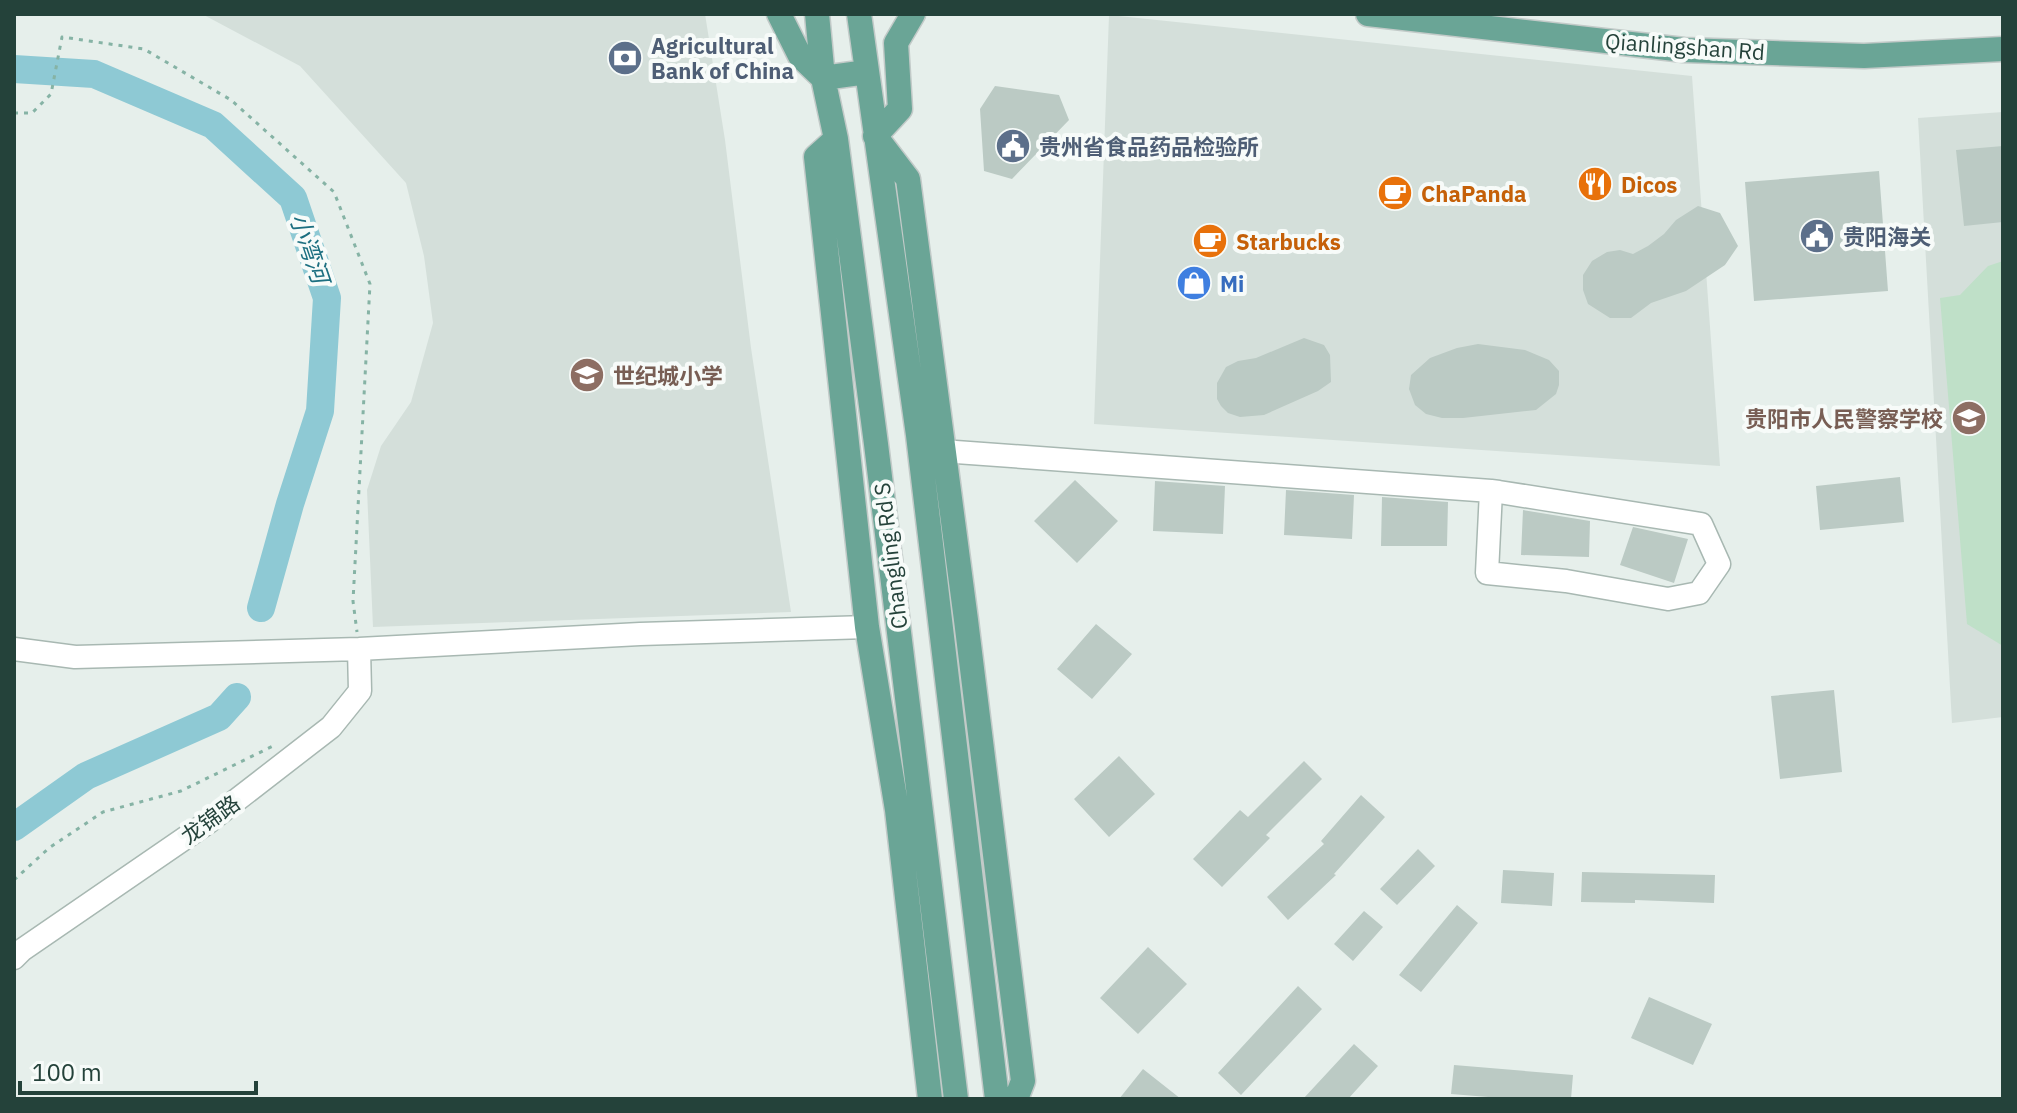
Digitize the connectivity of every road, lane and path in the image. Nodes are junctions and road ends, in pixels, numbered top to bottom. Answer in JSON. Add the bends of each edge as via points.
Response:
{"nodes":[{"id":1,"x":779,"y":14,"type":"edge"},
{"id":2,"x":817,"y":14,"type":"edge"},
{"id":3,"x":859,"y":14,"type":"edge"},
{"id":4,"x":913,"y":14,"type":"edge"},
{"id":5,"x":1368,"y":14,"type":"edge"},
{"id":6,"x":2003,"y":49,"type":"edge"},
{"id":7,"x":867,"y":72,"type":"junction"},
{"id":8,"x":823,"y":78,"type":"junction"},
{"id":9,"x":14,"y":113,"type":"edge"},
{"id":10,"x":875,"y":136,"type":"junction"},
{"id":11,"x":836,"y":139,"type":"junction"},
{"id":12,"x":942,"y":451,"type":"junction"},
{"id":13,"x":1491,"y":491,"type":"junction"},
{"id":14,"x":867,"y":627,"type":"junction"},
{"id":15,"x":14,"y":649,"type":"edge"},
{"id":16,"x":359,"y":649,"type":"junction"},
{"id":17,"x":280,"y":743,"type":"dead end"},
{"id":18,"x":14,"y":880,"type":"edge"},
{"id":19,"x":14,"y":958,"type":"edge"},
{"id":20,"x":930,"y":1099,"type":"edge"},
{"id":21,"x":956,"y":1099,"type":"edge"},
{"id":22,"x":997,"y":1099,"type":"edge"},
{"id":23,"x":1016,"y":1099,"type":"edge"}],
"edges":[{"from":1,"to":8,"type":"main road","via":[[800,56]]},
{"from":2,"to":8,"type":"main road","name":"Changling Rd S"},
{"from":3,"to":7,"type":"main road","name":"Changling Rd S"},
{"from":4,"to":10,"type":"main road","via":[[896,43],[900,109]]},
{"from":5,"to":6,"type":"main road","name":"Qianlingshan Rd","via":[[1684,50],[1864,56]]},
{"from":7,"to":8,"type":"main road"},
{"from":7,"to":10,"type":"main road","name":"Changling Rd S"},
{"from":8,"to":11,"type":"main road","name":"Changling Rd S"},
{"from":9,"to":16,"type":"path","via":[[32,113],[51,94],[62,37],[144,49],[231,100],[334,192],[370,284],[353,601]]},
{"from":10,"to":12,"type":"main road","via":[[908,179]]},
{"from":10,"to":22,"type":"main road","name":"Changling Rd S","via":[[918,435]]},
{"from":11,"to":14,"type":"main road","via":[[816,157]]},
{"from":11,"to":21,"type":"main road","name":"Changling Rd S"},
{"from":12,"to":13,"type":"street"},
{"from":12,"to":23,"type":"main road","via":[[1023,1081]]},
{"from":13,"to":13,"type":"street","via":[[1701,524],[1719,564],[1699,593],[1668,599],[1487,573]]},
{"from":14,"to":16,"type":"street"},
{"from":14,"to":20,"type":"main road","via":[[897,810]]},
{"from":15,"to":16,"type":"street","via":[[75,657]]},
{"from":16,"to":19,"type":"street","name":"龙锦路","via":[[360,691],[331,727],[207,823]]},
{"from":17,"to":18,"type":"path","via":[[181,791],[103,812],[49,848]]}]}
